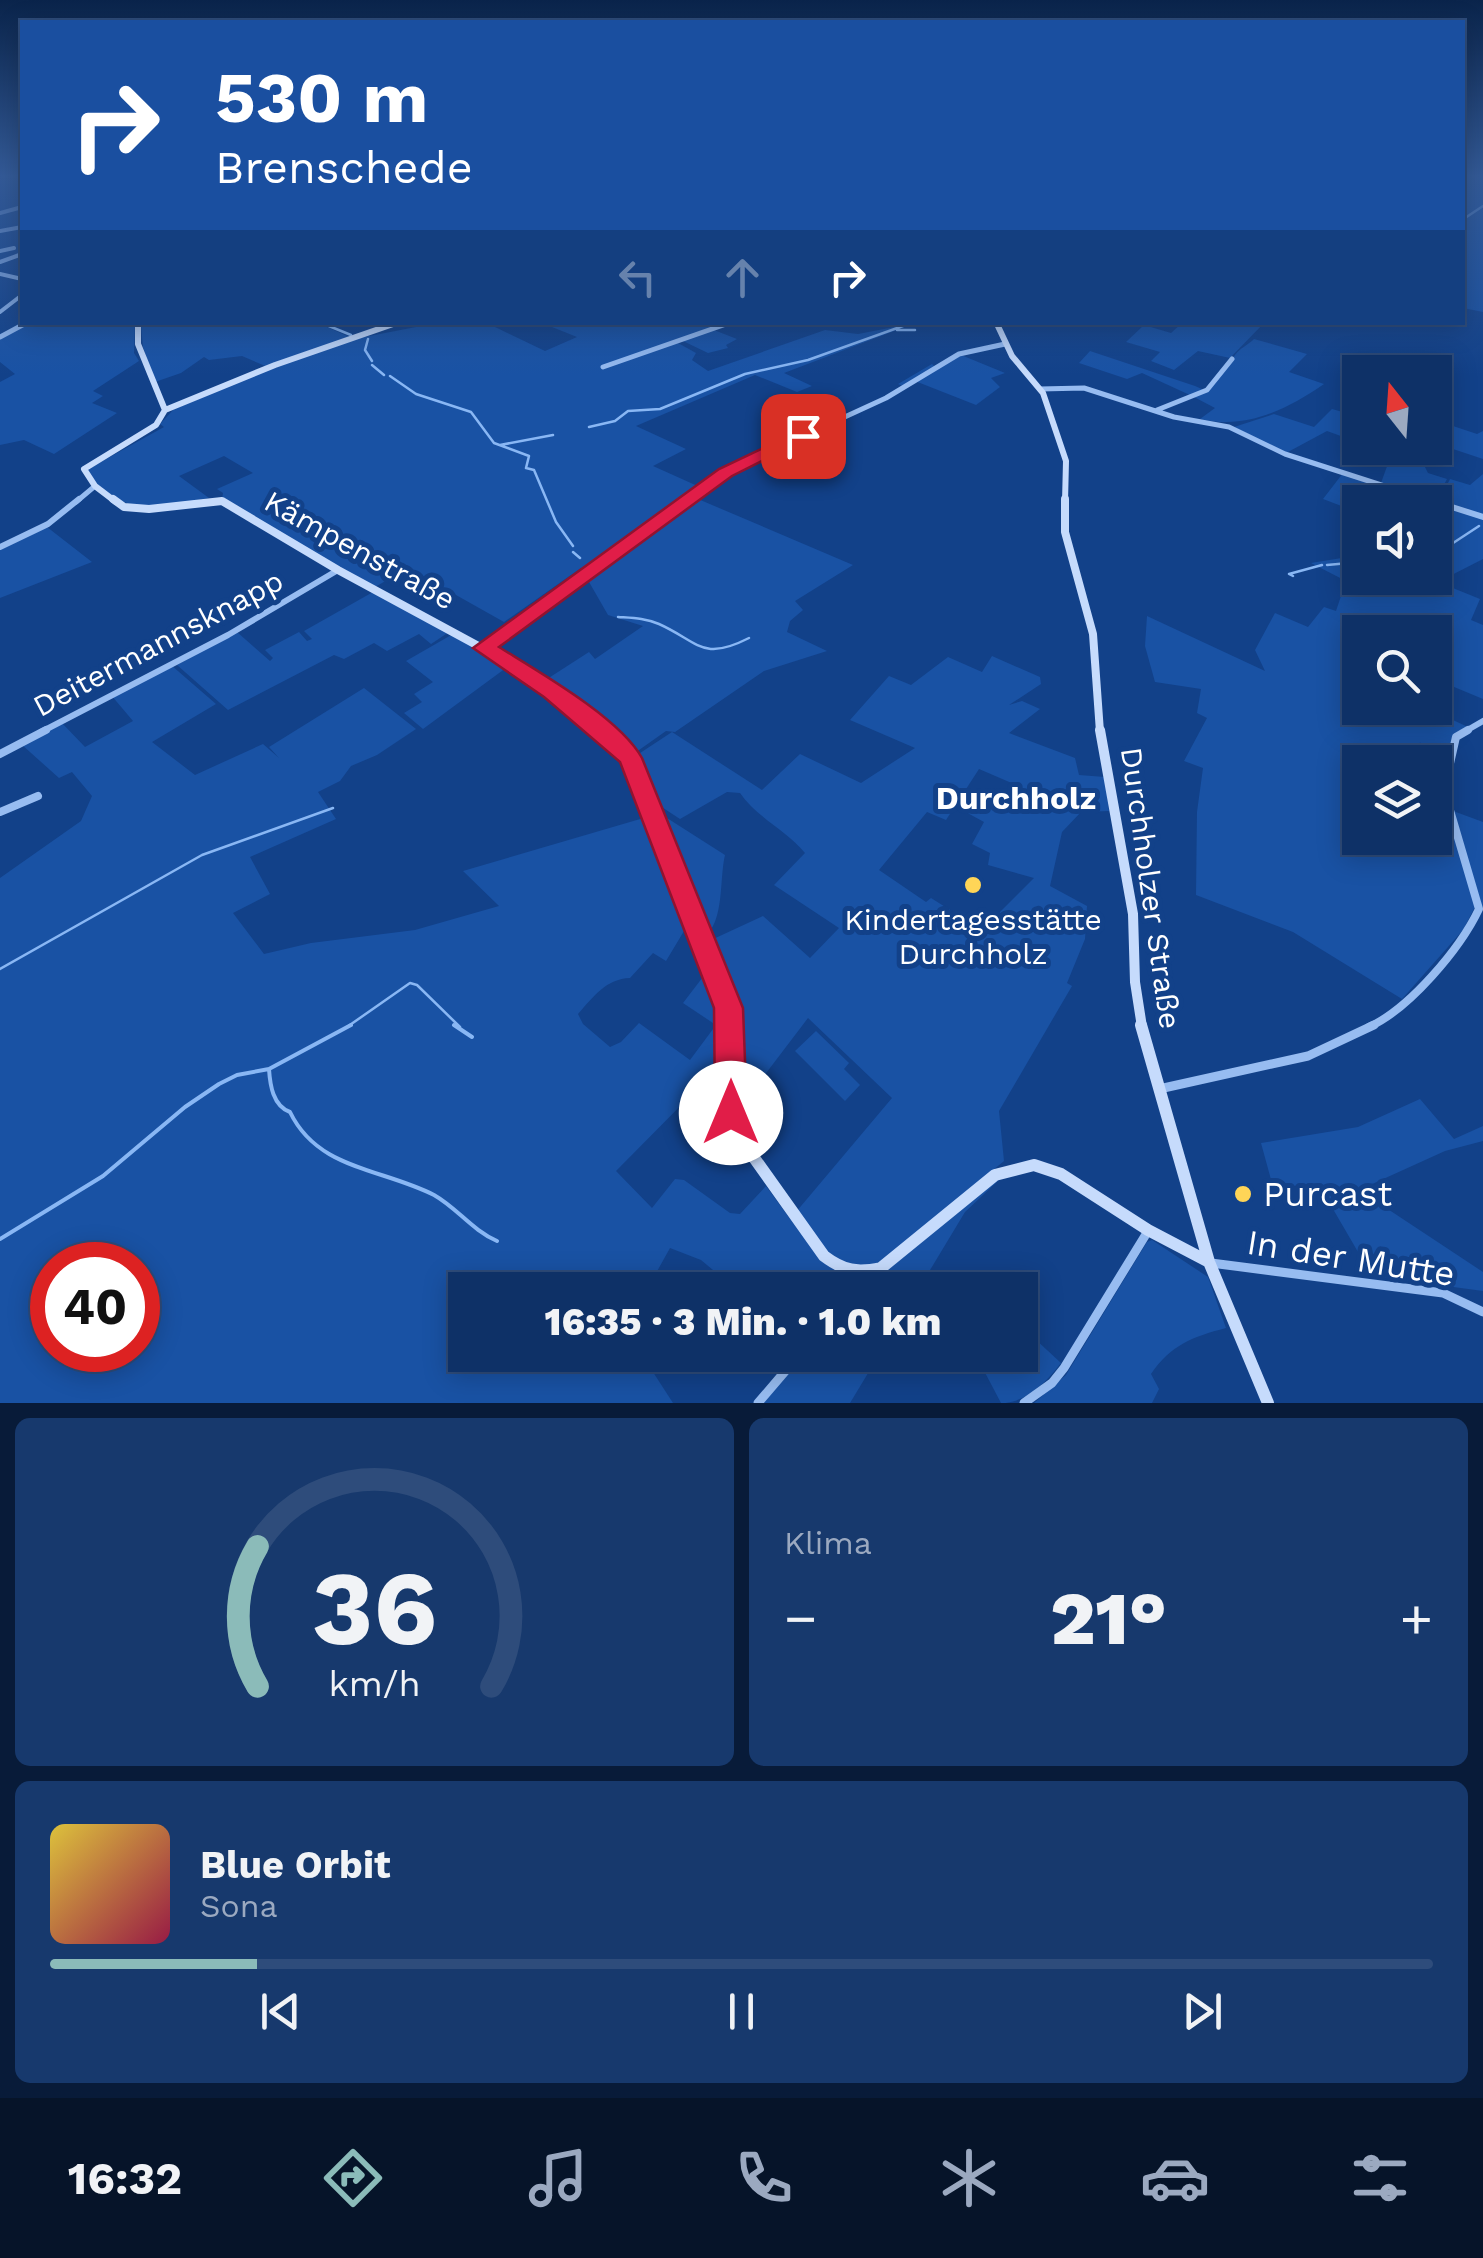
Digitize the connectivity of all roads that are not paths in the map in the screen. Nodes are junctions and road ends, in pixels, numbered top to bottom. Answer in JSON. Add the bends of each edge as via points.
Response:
{"nodes":[{"id":1,"x":14,"y":248,"type":"dead end"},
{"id":2,"x":0,"y":251,"type":"edge"},
{"id":3,"x":20,"y":297,"type":"edge"},
{"id":4,"x":0,"y":312,"type":"edge"},
{"id":5,"x":22,"y":325,"type":"edge"},
{"id":6,"x":138,"y":325,"type":"edge"},
{"id":7,"x":390,"y":325,"type":"edge"},
{"id":8,"x":723,"y":325,"type":"edge"},
{"id":9,"x":997,"y":325,"type":"edge"},
{"id":10,"x":0,"y":337,"type":"edge"},
{"id":11,"x":1005,"y":344,"type":"junction"},
{"id":12,"x":1232,"y":359,"type":"dead end"},
{"id":13,"x":603,"y":367,"type":"dead end"},
{"id":14,"x":1040,"y":388,"type":"junction"},
{"id":15,"x":165,"y":410,"type":"junction"},
{"id":16,"x":1156,"y":410,"type":"junction"},
{"id":17,"x":96,"y":486,"type":"junction"},
{"id":18,"x":1483,"y":518,"type":"edge"},
{"id":19,"x":0,"y":547,"type":"edge"},
{"id":20,"x":338,"y":570,"type":"junction"},
{"id":21,"x":484,"y":648,"type":"junction"},
{"id":22,"x":1483,"y":722,"type":"edge"},
{"id":23,"x":0,"y":753,"type":"edge"},
{"id":24,"x":38,"y":796,"type":"dead end"},
{"id":25,"x":0,"y":812,"type":"edge"},
{"id":26,"x":1158,"y":1089,"type":"junction"},
{"id":27,"x":1148,"y":1230,"type":"junction"},
{"id":28,"x":1208,"y":1262,"type":"junction"},
{"id":29,"x":855,"y":1272,"type":"edge"},
{"id":30,"x":862,"y":1272,"type":"edge"},
{"id":31,"x":1483,"y":1312,"type":"edge"},
{"id":32,"x":784,"y":1372,"type":"edge"},
{"id":33,"x":758,"y":1403,"type":"edge"},
{"id":34,"x":1024,"y":1403,"type":"edge"},
{"id":35,"x":1268,"y":1403,"type":"edge"}],
"edges":[{"from":1,"to":2,"type":"street"},
{"from":3,"to":4,"type":"street"},
{"from":5,"to":10,"type":"street"},
{"from":6,"to":15,"type":"street","via":[[138,344]]},
{"from":7,"to":15,"type":"street"},
{"from":8,"to":13,"type":"street"},
{"from":9,"to":11,"type":"street","name":"Durchholzer Straße"},
{"from":11,"to":14,"type":"street","name":"Durchholzer Straße"},
{"from":11,"to":21,"type":"street","via":[[959,354],[886,398],[725,472]]},
{"from":12,"to":16,"type":"street","via":[[1206,390]]},
{"from":14,"to":16,"type":"street","via":[[1084,388]]},
{"from":14,"to":26,"type":"street","name":"Durchholzer Straße","via":[[1066,461],[1065,532],[1093,634],[1099,725],[1136,941],[1137,1000]]},
{"from":15,"to":17,"type":"street","via":[[156,425],[84,469]]},
{"from":16,"to":18,"type":"street","via":[[1229,427],[1285,454]]},
{"from":17,"to":19,"type":"street","via":[[48,524]]},
{"from":17,"to":20,"type":"street","name":"Kämpenstraße","via":[[130,508],[222,500]]},
{"from":20,"to":21,"type":"street","name":"Kämpenstraße"},
{"from":20,"to":23,"type":"street","name":"Deitermannsknapp"},
{"from":21,"to":29,"type":"street","name":"Kämpenstraße","via":[[552,691],[630,758],[729,1008],[735,1131],[824,1256]]},
{"from":22,"to":26,"type":"street","via":[[1456,738],[1444,790],[1479,910],[1405,1004],[1318,1052]]},
{"from":24,"to":25,"type":"street"},
{"from":26,"to":28,"type":"street","name":"Durchholzer Straße"},
{"from":27,"to":28,"type":"street"},
{"from":27,"to":30,"type":"street","via":[[1062,1174],[1022,1166],[976,1188],[881,1268]]},
{"from":27,"to":34,"type":"street","via":[[1064,1368]]},
{"from":28,"to":31,"type":"street","name":"In der Mutte","via":[[1443,1292]]},
{"from":28,"to":35,"type":"street","name":"Durchholzer Straße"},
{"from":32,"to":33,"type":"street"}]}
